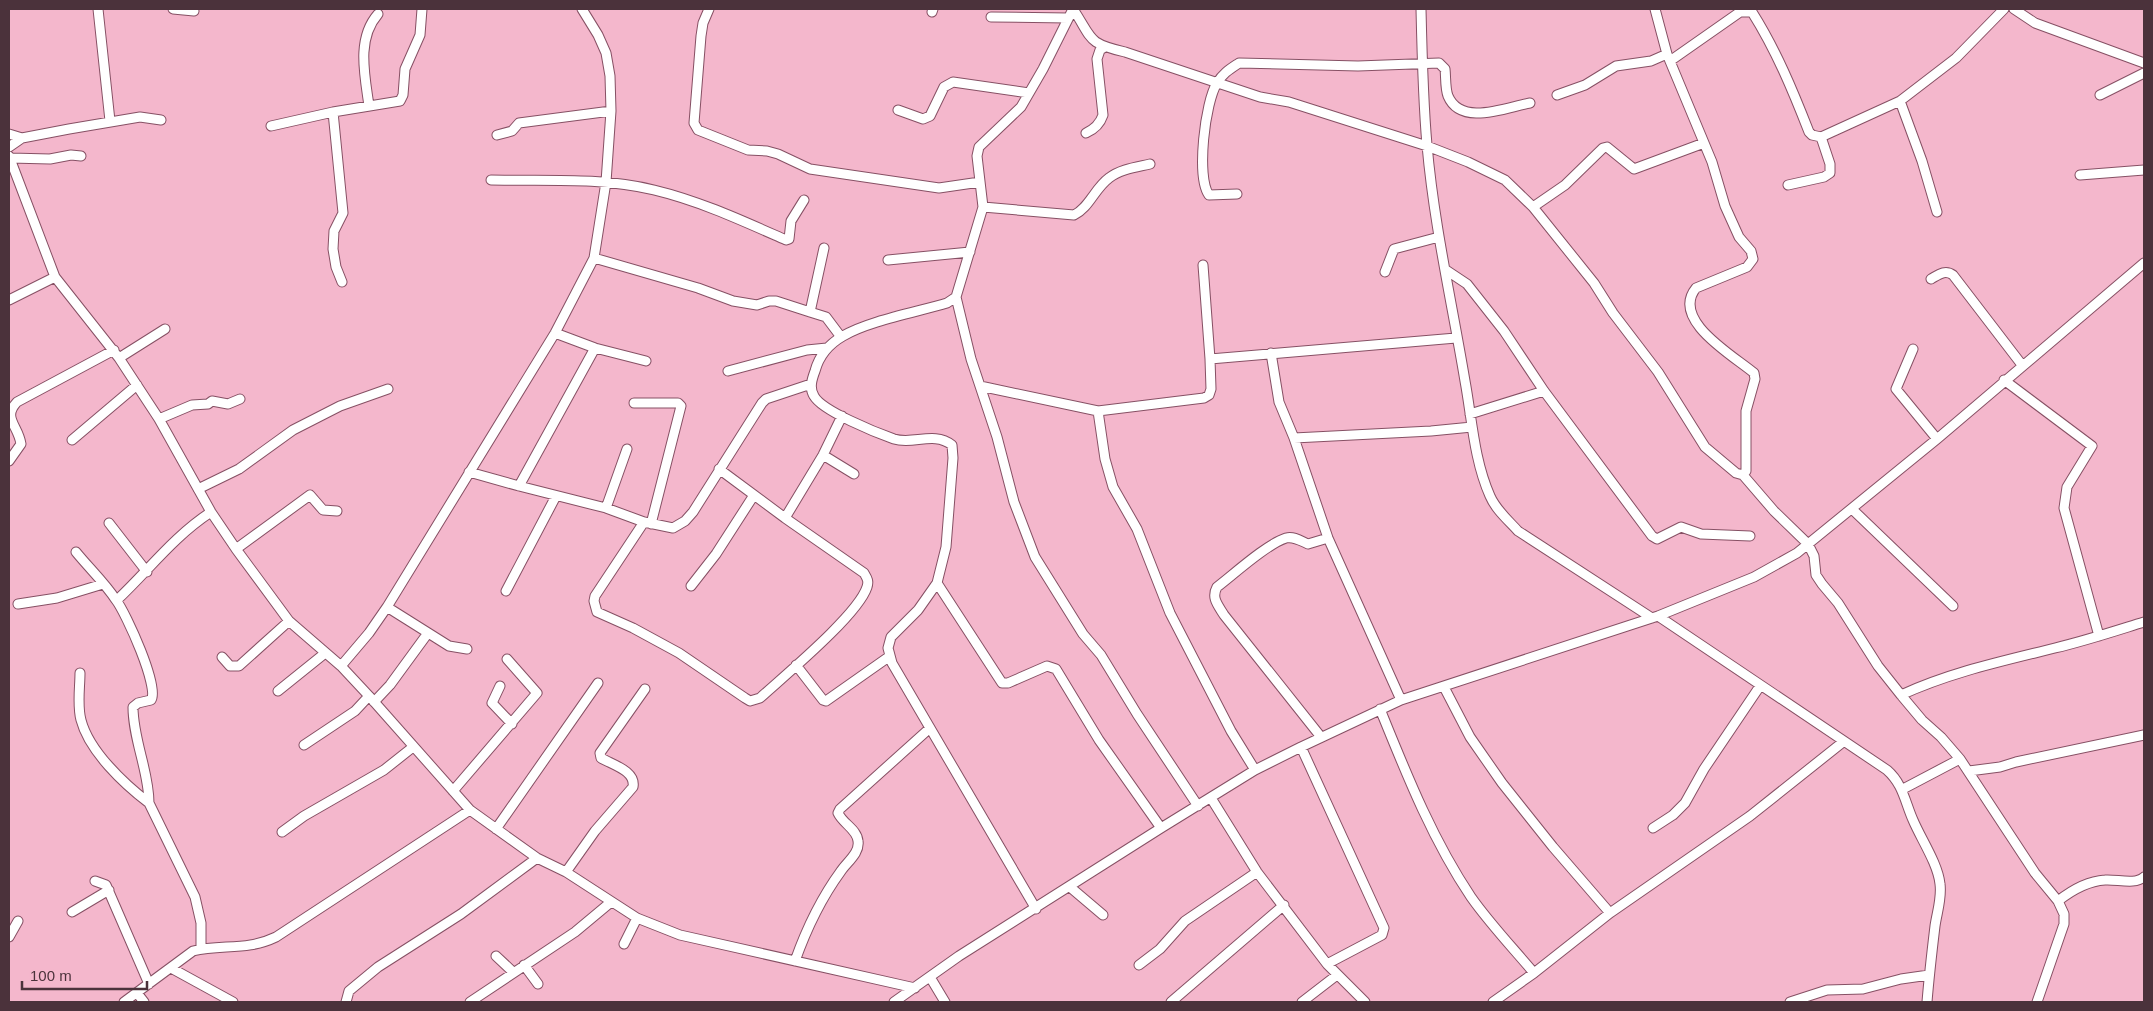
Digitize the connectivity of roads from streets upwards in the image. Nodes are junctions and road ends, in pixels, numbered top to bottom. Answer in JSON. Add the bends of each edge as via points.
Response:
{"nodes":[{"id":1,"x":98,"y":9,"type":"edge"},
{"id":2,"x":173,"y":9,"type":"edge"},
{"id":3,"x":422,"y":9,"type":"edge"},
{"id":4,"x":582,"y":9,"type":"edge"},
{"id":5,"x":709,"y":9,"type":"edge"},
{"id":6,"x":1073,"y":9,"type":"edge"},
{"id":7,"x":1420,"y":9,"type":"edge"},
{"id":8,"x":1655,"y":9,"type":"edge"},
{"id":9,"x":2004,"y":9,"type":"edge"},
{"id":10,"x":2014,"y":9,"type":"edge"},
{"id":11,"x":194,"y":11,"type":"dead end"},
{"id":12,"x":378,"y":14,"type":"dead end"},
{"id":13,"x":990,"y":17,"type":"dead end"},
{"id":14,"x":1068,"y":18,"type":"junction"},
{"id":15,"x":1105,"y":47,"type":"junction"},
{"id":16,"x":1669,"y":58,"type":"junction"},
{"id":17,"x":1422,"y":63,"type":"junction"},
{"id":18,"x":2144,"y":63,"type":"edge"},
{"id":19,"x":2144,"y":74,"type":"edge"},
{"id":20,"x":1216,"y":84,"type":"junction"},
{"id":21,"x":1030,"y":92,"type":"junction"},
{"id":22,"x":1557,"y":95,"type":"dead end"},
{"id":23,"x":2100,"y":95,"type":"dead end"},
{"id":24,"x":1900,"y":101,"type":"junction"},
{"id":25,"x":1530,"y":103,"type":"dead end"},
{"id":26,"x":369,"y":106,"type":"junction"},
{"id":27,"x":898,"y":110,"type":"dead end"},
{"id":28,"x":611,"y":111,"type":"junction"},
{"id":29,"x":333,"y":112,"type":"junction"},
{"id":30,"x":161,"y":120,"type":"dead end"},
{"id":31,"x":110,"y":121,"type":"junction"},
{"id":32,"x":272,"y":126,"type":"dead end"},
{"id":33,"x":1086,"y":133,"type":"dead end"},
{"id":34,"x":9,"y":134,"type":"edge"},
{"id":35,"x":497,"y":135,"type":"dead end"},
{"id":36,"x":1821,"y":137,"type":"junction"},
{"id":37,"x":22,"y":138,"type":"junction"},
{"id":38,"x":1704,"y":143,"type":"junction"},
{"id":39,"x":1427,"y":146,"type":"junction"},
{"id":40,"x":9,"y":147,"type":"edge"},
{"id":41,"x":81,"y":156,"type":"dead end"},
{"id":42,"x":9,"y":157,"type":"edge"},
{"id":43,"x":1150,"y":164,"type":"dead end"},
{"id":44,"x":2144,"y":170,"type":"edge"},
{"id":45,"x":2080,"y":175,"type":"dead end"},
{"id":46,"x":491,"y":180,"type":"dead end"},
{"id":47,"x":606,"y":182,"type":"junction"},
{"id":48,"x":980,"y":182,"type":"junction"},
{"id":49,"x":1788,"y":185,"type":"dead end"},
{"id":50,"x":1237,"y":194,"type":"dead end"},
{"id":51,"x":804,"y":200,"type":"dead end"},
{"id":52,"x":1533,"y":206,"type":"junction"},
{"id":53,"x":983,"y":207,"type":"junction"},
{"id":54,"x":1937,"y":212,"type":"dead end"},
{"id":55,"x":1439,"y":237,"type":"junction"},
{"id":56,"x":824,"y":248,"type":"dead end"},
{"id":57,"x":970,"y":252,"type":"junction"},
{"id":58,"x":594,"y":258,"type":"junction"},
{"id":59,"x":888,"y":260,"type":"dead end"},
{"id":60,"x":2144,"y":263,"type":"edge"},
{"id":61,"x":1203,"y":265,"type":"dead end"},
{"id":62,"x":1446,"y":270,"type":"junction"},
{"id":63,"x":1386,"y":272,"type":"dead end"},
{"id":64,"x":55,"y":277,"type":"junction"},
{"id":65,"x":1931,"y":279,"type":"dead end"},
{"id":66,"x":342,"y":282,"type":"dead end"},
{"id":67,"x":956,"y":297,"type":"junction"},
{"id":68,"x":9,"y":300,"type":"edge"},
{"id":69,"x":810,"y":312,"type":"junction"},
{"id":70,"x":165,"y":329,"type":"dead end"},
{"id":71,"x":555,"y":332,"type":"junction"},
{"id":72,"x":841,"y":337,"type":"junction"},
{"id":73,"x":1456,"y":338,"type":"junction"},
{"id":74,"x":595,"y":348,"type":"junction"},
{"id":75,"x":827,"y":348,"type":"junction"},
{"id":76,"x":1913,"y":349,"type":"dead end"},
{"id":77,"x":114,"y":350,"type":"junction"},
{"id":78,"x":1271,"y":353,"type":"junction"},
{"id":79,"x":119,"y":358,"type":"junction"},
{"id":80,"x":1210,"y":359,"type":"junction"},
{"id":81,"x":646,"y":361,"type":"dead end"},
{"id":82,"x":2022,"y":365,"type":"junction"},
{"id":83,"x":728,"y":372,"type":"dead end"},
{"id":84,"x":2004,"y":380,"type":"junction"},
{"id":85,"x":811,"y":384,"type":"junction"},
{"id":86,"x":137,"y":385,"type":"junction"},
{"id":87,"x":980,"y":386,"type":"junction"},
{"id":88,"x":388,"y":389,"type":"dead end"},
{"id":89,"x":1544,"y":392,"type":"junction"},
{"id":90,"x":240,"y":399,"type":"dead end"},
{"id":91,"x":634,"y":403,"type":"dead end"},
{"id":92,"x":1098,"y":411,"type":"junction"},
{"id":93,"x":1470,"y":414,"type":"junction"},
{"id":94,"x":842,"y":416,"type":"junction"},
{"id":95,"x":159,"y":419,"type":"junction"},
{"id":96,"x":1472,"y":427,"type":"junction"},
{"id":97,"x":1294,"y":438,"type":"junction"},
{"id":98,"x":1937,"y":439,"type":"junction"},
{"id":99,"x":72,"y":440,"type":"dead end"},
{"id":100,"x":627,"y":450,"type":"dead end"},
{"id":101,"x":823,"y":455,"type":"junction"},
{"id":102,"x":9,"y":461,"type":"edge"},
{"id":103,"x":720,"y":469,"type":"junction"},
{"id":104,"x":469,"y":472,"type":"junction"},
{"id":105,"x":854,"y":474,"type":"dead end"},
{"id":106,"x":1743,"y":475,"type":"junction"},
{"id":107,"x":519,"y":486,"type":"junction"},
{"id":108,"x":198,"y":489,"type":"junction"},
{"id":109,"x":754,"y":495,"type":"junction"},
{"id":110,"x":556,"y":496,"type":"junction"},
{"id":111,"x":606,"y":508,"type":"junction"},
{"id":112,"x":1852,"y":508,"type":"junction"},
{"id":113,"x":336,"y":511,"type":"dead end"},
{"id":114,"x":211,"y":512,"type":"junction"},
{"id":115,"x":785,"y":518,"type":"junction"},
{"id":116,"x":109,"y":523,"type":"dead end"},
{"id":117,"x":648,"y":523,"type":"junction"},
{"id":118,"x":1750,"y":536,"type":"dead end"},
{"id":119,"x":1328,"y":538,"type":"junction"},
{"id":120,"x":1808,"y":544,"type":"junction"},
{"id":121,"x":236,"y":549,"type":"junction"},
{"id":122,"x":76,"y":552,"type":"dead end"},
{"id":123,"x":147,"y":572,"type":"junction"},
{"id":124,"x":937,"y":583,"type":"junction"},
{"id":125,"x":103,"y":584,"type":"junction"},
{"id":126,"x":692,"y":586,"type":"dead end"},
{"id":127,"x":506,"y":591,"type":"dead end"},
{"id":128,"x":117,"y":600,"type":"junction"},
{"id":129,"x":18,"y":604,"type":"dead end"},
{"id":130,"x":1953,"y":606,"type":"dead end"},
{"id":131,"x":387,"y":607,"type":"junction"},
{"id":132,"x":1655,"y":617,"type":"junction"},
{"id":133,"x":289,"y":621,"type":"junction"},
{"id":134,"x":2144,"y":622,"type":"edge"},
{"id":135,"x":428,"y":633,"type":"junction"},
{"id":136,"x":2099,"y":636,"type":"junction"},
{"id":137,"x":467,"y":649,"type":"dead end"},
{"id":138,"x":324,"y":654,"type":"junction"},
{"id":139,"x":890,"y":656,"type":"junction"},
{"id":140,"x":222,"y":657,"type":"dead end"},
{"id":141,"x":507,"y":659,"type":"dead end"},
{"id":142,"x":796,"y":665,"type":"junction"},
{"id":143,"x":341,"y":666,"type":"junction"},
{"id":144,"x":80,"y":673,"type":"dead end"},
{"id":145,"x":598,"y":682,"type":"dead end"},
{"id":146,"x":500,"y":686,"type":"dead end"},
{"id":147,"x":1760,"y":686,"type":"junction"},
{"id":148,"x":1444,"y":687,"type":"junction"},
{"id":149,"x":645,"y":689,"type":"dead end"},
{"id":150,"x":278,"y":691,"type":"dead end"},
{"id":151,"x":1901,"y":695,"type":"junction"},
{"id":152,"x":372,"y":699,"type":"junction"},
{"id":153,"x":1402,"y":700,"type":"junction"},
{"id":154,"x":1380,"y":710,"type":"junction"},
{"id":155,"x":512,"y":724,"type":"junction"},
{"id":156,"x":930,"y":728,"type":"junction"},
{"id":157,"x":2144,"y":735,"type":"edge"},
{"id":158,"x":1321,"y":737,"type":"junction"},
{"id":159,"x":1843,"y":742,"type":"junction"},
{"id":160,"x":304,"y":745,"type":"dead end"},
{"id":161,"x":413,"y":747,"type":"junction"},
{"id":162,"x":1301,"y":747,"type":"junction"},
{"id":163,"x":1960,"y":759,"type":"junction"},
{"id":164,"x":1255,"y":770,"type":"junction"},
{"id":165,"x":1969,"y":772,"type":"junction"},
{"id":166,"x":1903,"y":789,"type":"junction"},
{"id":167,"x":453,"y":791,"type":"junction"},
{"id":168,"x":1210,"y":798,"type":"junction"},
{"id":169,"x":150,"y":803,"type":"junction"},
{"id":170,"x":1198,"y":806,"type":"junction"},
{"id":171,"x":470,"y":810,"type":"junction"},
{"id":172,"x":496,"y":828,"type":"junction"},
{"id":173,"x":1160,"y":828,"type":"junction"},
{"id":174,"x":1654,"y":828,"type":"dead end"},
{"id":175,"x":282,"y":832,"type":"dead end"},
{"id":176,"x":537,"y":858,"type":"junction"},
{"id":177,"x":566,"y":872,"type":"junction"},
{"id":178,"x":1257,"y":872,"type":"junction"},
{"id":179,"x":2144,"y":877,"type":"edge"},
{"id":180,"x":96,"y":882,"type":"dead end"},
{"id":181,"x":1070,"y":887,"type":"junction"},
{"id":182,"x":109,"y":890,"type":"junction"},
{"id":183,"x":2058,"y":901,"type":"junction"},
{"id":184,"x":610,"y":902,"type":"junction"},
{"id":185,"x":1284,"y":905,"type":"junction"},
{"id":186,"x":1036,"y":909,"type":"junction"},
{"id":187,"x":72,"y":912,"type":"dead end"},
{"id":188,"x":1610,"y":913,"type":"junction"},
{"id":189,"x":1103,"y":915,"type":"dead end"},
{"id":190,"x":637,"y":918,"type":"junction"},
{"id":191,"x":18,"y":921,"type":"dead end"},
{"id":192,"x":9,"y":936,"type":"edge"},
{"id":193,"x":624,"y":944,"type":"dead end"},
{"id":194,"x":201,"y":949,"type":"junction"},
{"id":195,"x":496,"y":956,"type":"dead end"},
{"id":196,"x":796,"y":961,"type":"junction"},
{"id":197,"x":1327,"y":964,"type":"junction"},
{"id":198,"x":524,"y":965,"type":"junction"},
{"id":199,"x":1139,"y":965,"type":"dead end"},
{"id":200,"x":171,"y":968,"type":"junction"},
{"id":201,"x":513,"y":972,"type":"junction"},
{"id":202,"x":1534,"y":973,"type":"junction"},
{"id":203,"x":1337,"y":975,"type":"junction"},
{"id":204,"x":1929,"y":975,"type":"junction"},
{"id":205,"x":930,"y":977,"type":"junction"},
{"id":206,"x":149,"y":984,"type":"junction"},
{"id":207,"x":538,"y":984,"type":"dead end"},
{"id":208,"x":915,"y":988,"type":"junction"},
{"id":209,"x":137,"y":993,"type":"junction"},
{"id":210,"x":124,"y":1002,"type":"edge"},
{"id":211,"x":144,"y":1002,"type":"edge"},
{"id":212,"x":233,"y":1002,"type":"edge"},
{"id":213,"x":346,"y":1002,"type":"edge"},
{"id":214,"x":470,"y":1002,"type":"edge"},
{"id":215,"x":894,"y":1002,"type":"edge"},
{"id":216,"x":944,"y":1002,"type":"edge"},
{"id":217,"x":1170,"y":1002,"type":"edge"},
{"id":218,"x":1302,"y":1002,"type":"edge"},
{"id":219,"x":1365,"y":1002,"type":"edge"},
{"id":220,"x":1493,"y":1002,"type":"edge"},
{"id":221,"x":1790,"y":1002,"type":"edge"},
{"id":222,"x":1927,"y":1002,"type":"edge"},
{"id":223,"x":2037,"y":1002,"type":"edge"}],
"edges":[{"from":1,"to":31,"type":"street"},
{"from":2,"to":11,"type":"street"},
{"from":3,"to":26,"type":"street","via":[[420,35],[405,69],[402,99]]},
{"from":4,"to":28,"type":"street","via":[[606,53]]},
{"from":5,"to":48,"type":"street","via":[[703,23],[694,123],[698,130],[748,150],[778,154],[810,169],[939,188]]},
{"from":6,"to":14,"type":"street"},
{"from":6,"to":15,"type":"street","via":[[1090,38]]},
{"from":7,"to":17,"type":"street"},
{"from":8,"to":16,"type":"street"},
{"from":9,"to":24,"type":"street","via":[[1956,58]]},
{"from":10,"to":18,"type":"street","via":[[2035,23]]},
{"from":12,"to":26,"type":"street","via":[[369,28],[363,56]]},
{"from":13,"to":14,"type":"street"},
{"from":14,"to":21,"type":"street"},
{"from":15,"to":20,"type":"street"},
{"from":15,"to":33,"type":"street","via":[[1097,62],[1103,115],[1094,130]]},
{"from":16,"to":22,"type":"street","via":[[1616,66],[1585,85]]},
{"from":16,"to":36,"type":"street","via":[[1740,12],[1752,12],[1783,70],[1809,132]]},
{"from":16,"to":38,"type":"street"},
{"from":17,"to":20,"type":"street","via":[[1358,66],[1239,63],[1226,71]]},
{"from":17,"to":25,"type":"street","via":[[1444,66],[1448,96],[1463,111],[1471,114]]},
{"from":17,"to":39,"type":"street"},
{"from":19,"to":23,"type":"street"},
{"from":20,"to":39,"type":"street","via":[[1288,102]]},
{"from":20,"to":50,"type":"street","via":[[1206,130],[1204,185],[1209,196]]},
{"from":21,"to":27,"type":"street","via":[[953,82],[944,87],[930,116],[923,119]]},
{"from":21,"to":48,"type":"street","via":[[1021,107],[979,147]]},
{"from":24,"to":36,"type":"street"},
{"from":24,"to":54,"type":"street"},
{"from":26,"to":29,"type":"street"},
{"from":28,"to":35,"type":"street","via":[[519,123],[512,131]]},
{"from":28,"to":47,"type":"street"},
{"from":29,"to":32,"type":"street"},
{"from":29,"to":66,"type":"street","via":[[343,212],[334,231],[333,249]]},
{"from":30,"to":31,"type":"street","via":[[140,117]]},
{"from":31,"to":37,"type":"street"},
{"from":34,"to":37,"type":"street"},
{"from":36,"to":49,"type":"street","via":[[1830,173]]},
{"from":37,"to":40,"type":"street"},
{"from":38,"to":52,"type":"street","via":[[1634,169],[1607,147],[1603,148],[1565,185]]},
{"from":38,"to":106,"type":"street","via":[[1725,206],[1739,237],[1751,251],[1752,259],[1747,267],[1696,288],[1690,308],[1693,319],[1709,338],[1754,373],[1746,411],[1746,470]]},
{"from":39,"to":52,"type":"street","via":[[1505,180]]},
{"from":39,"to":55,"type":"street"},
{"from":41,"to":42,"type":"street","via":[[50,159]]},
{"from":42,"to":64,"type":"street"},
{"from":43,"to":53,"type":"street","via":[[1109,177],[1088,200],[1082,212],[1074,215]]},
{"from":44,"to":45,"type":"street"},
{"from":46,"to":47,"type":"street"},
{"from":47,"to":51,"type":"street","via":[[684,199],[786,240],[789,239],[791,221]]},
{"from":47,"to":58,"type":"street"},
{"from":48,"to":53,"type":"street"},
{"from":52,"to":106,"type":"street","via":[[1658,372],[1705,447],[1736,473]]},
{"from":53,"to":57,"type":"street"},
{"from":55,"to":62,"type":"street"},
{"from":55,"to":63,"type":"street","via":[[1394,249]]},
{"from":56,"to":69,"type":"street"},
{"from":57,"to":59,"type":"street"},
{"from":57,"to":67,"type":"street"},
{"from":58,"to":69,"type":"street","via":[[733,301],[756,305],[776,301]]},
{"from":58,"to":71,"type":"street"},
{"from":60,"to":82,"type":"street"},
{"from":61,"to":80,"type":"street"},
{"from":62,"to":73,"type":"street"},
{"from":62,"to":89,"type":"street","via":[[1471,289],[1504,331]]},
{"from":64,"to":68,"type":"street"},
{"from":64,"to":77,"type":"street"},
{"from":65,"to":82,"type":"street","via":[[1944,272],[1953,274]]},
{"from":67,"to":72,"type":"street","via":[[947,303]]},
{"from":67,"to":87,"type":"street"},
{"from":69,"to":72,"type":"street","via":[[826,317]]},
{"from":70,"to":79,"type":"street"},
{"from":71,"to":74,"type":"street"},
{"from":71,"to":104,"type":"street"},
{"from":72,"to":75,"type":"street"},
{"from":73,"to":78,"type":"street"},
{"from":73,"to":93,"type":"street"},
{"from":74,"to":81,"type":"street"},
{"from":74,"to":107,"type":"street"},
{"from":75,"to":83,"type":"street","via":[[807,350]]},
{"from":75,"to":85,"type":"street"},
{"from":76,"to":98,"type":"street","via":[[1896,389]]},
{"from":77,"to":79,"type":"street"},
{"from":77,"to":102,"type":"street","via":[[24,397],[11,409],[9,414],[21,444]]},
{"from":78,"to":80,"type":"street"},
{"from":78,"to":97,"type":"street","via":[[1279,402]]},
{"from":79,"to":86,"type":"street"},
{"from":80,"to":92,"type":"street","via":[[1211,389],[1204,398]]},
{"from":82,"to":84,"type":"street"},
{"from":84,"to":98,"type":"street"},
{"from":84,"to":136,"type":"street","via":[[2092,446],[2067,487],[2064,508]]},
{"from":85,"to":94,"type":"street","via":[[814,396],[822,405]]},
{"from":85,"to":103,"type":"street","via":[[766,399]]},
{"from":86,"to":95,"type":"street"},
{"from":86,"to":99,"type":"street"},
{"from":87,"to":92,"type":"street"},
{"from":87,"to":170,"type":"street","via":[[1014,502],[1036,556],[1083,634],[1101,656]]},
{"from":88,"to":108,"type":"street","via":[[340,406],[293,430],[240,468]]},
{"from":89,"to":93,"type":"street"},
{"from":89,"to":118,"type":"street","via":[[1656,539],[1681,527],[1701,534]]},
{"from":90,"to":95,"type":"street","via":[[228,404],[212,401],[192,405]]},
{"from":91,"to":117,"type":"street","via":[[678,403],[682,408]]},
{"from":92,"to":164,"type":"street","via":[[1113,487],[1137,529],[1170,613],[1231,731]]},
{"from":93,"to":96,"type":"street"},
{"from":94,"to":101,"type":"street"},
{"from":94,"to":124,"type":"street","via":[[893,438],[905,441],[934,438],[952,445],[946,547]]},
{"from":95,"to":108,"type":"street"},
{"from":96,"to":97,"type":"street"},
{"from":96,"to":132,"type":"street","via":[[1482,475],[1490,497],[1503,516],[1525,535]]},
{"from":97,"to":119,"type":"street"},
{"from":98,"to":112,"type":"street"},
{"from":100,"to":111,"type":"street"},
{"from":101,"to":105,"type":"street"},
{"from":101,"to":115,"type":"street"},
{"from":103,"to":109,"type":"street"},
{"from":103,"to":117,"type":"street","via":[[679,526],[673,528]]},
{"from":104,"to":107,"type":"street"},
{"from":104,"to":131,"type":"street"},
{"from":106,"to":120,"type":"street"},
{"from":107,"to":110,"type":"street"},
{"from":108,"to":114,"type":"street"},
{"from":109,"to":115,"type":"street"},
{"from":109,"to":126,"type":"street"},
{"from":110,"to":111,"type":"street"},
{"from":110,"to":127,"type":"street"},
{"from":111,"to":117,"type":"street"},
{"from":112,"to":120,"type":"street"},
{"from":112,"to":130,"type":"street"},
{"from":113,"to":121,"type":"street","via":[[323,510],[310,495]]},
{"from":114,"to":121,"type":"street"},
{"from":114,"to":123,"type":"street","via":[[170,544]]},
{"from":115,"to":142,"type":"street","via":[[868,579],[862,597]]},
{"from":116,"to":123,"type":"street"},
{"from":117,"to":142,"type":"street","via":[[595,596],[597,612],[679,653],[750,701],[760,698]]},
{"from":119,"to":153,"type":"street"},
{"from":119,"to":158,"type":"street","via":[[1312,544],[1286,538],[1260,554],[1214,592],[1214,600],[1224,615]]},
{"from":120,"to":132,"type":"street","via":[[1754,577]]},
{"from":120,"to":151,"type":"street","via":[[1814,556],[1816,575]]},
{"from":121,"to":133,"type":"street"},
{"from":122,"to":125,"type":"street"},
{"from":123,"to":128,"type":"street"},
{"from":124,"to":139,"type":"street","via":[[918,610],[891,637]]},
{"from":124,"to":173,"type":"street","via":[[1002,682],[1008,683],[1047,666],[1056,669],[1093,731]]},
{"from":125,"to":128,"type":"street"},
{"from":125,"to":129,"type":"street","via":[[57,598]]},
{"from":128,"to":169,"type":"street","via":[[137,643],[153,690],[151,700],[133,707]]},
{"from":131,"to":135,"type":"street"},
{"from":131,"to":143,"type":"street"},
{"from":132,"to":147,"type":"street"},
{"from":132,"to":148,"type":"street"},
{"from":133,"to":138,"type":"street"},
{"from":133,"to":140,"type":"street","via":[[239,666],[230,666]]},
{"from":134,"to":136,"type":"street"},
{"from":135,"to":137,"type":"street","via":[[449,646]]},
{"from":135,"to":152,"type":"street","via":[[390,684]]},
{"from":136,"to":151,"type":"street","via":[[1986,664]]},
{"from":138,"to":143,"type":"street"},
{"from":138,"to":150,"type":"street"},
{"from":139,"to":142,"type":"street","via":[[826,702]]},
{"from":139,"to":156,"type":"street"},
{"from":141,"to":155,"type":"street","via":[[537,693]]},
{"from":143,"to":152,"type":"street"},
{"from":144,"to":169,"type":"street","via":[[81,722],[113,771]]},
{"from":145,"to":172,"type":"street"},
{"from":146,"to":155,"type":"street","via":[[492,703]]},
{"from":147,"to":159,"type":"street"},
{"from":147,"to":174,"type":"street","via":[[1685,803]]},
{"from":148,"to":153,"type":"street"},
{"from":148,"to":188,"type":"street","via":[[1470,737],[1502,782]]},
{"from":149,"to":177,"type":"street","via":[[600,753],[601,758],[631,775],[633,787]]},
{"from":151,"to":163,"type":"street"},
{"from":152,"to":160,"type":"street"},
{"from":152,"to":161,"type":"street"},
{"from":153,"to":154,"type":"street"},
{"from":154,"to":158,"type":"street"},
{"from":154,"to":202,"type":"street","via":[[1425,814],[1456,874],[1472,899]]},
{"from":155,"to":167,"type":"street"},
{"from":156,"to":186,"type":"street"},
{"from":156,"to":196,"type":"street","via":[[840,809],[840,817],[859,842],[856,852],[839,873],[816,914]]},
{"from":157,"to":165,"type":"street"},
{"from":158,"to":162,"type":"street"},
{"from":159,"to":166,"type":"street","via":[[1887,770]]},
{"from":159,"to":188,"type":"street","via":[[1750,816]]},
{"from":161,"to":167,"type":"street"},
{"from":161,"to":175,"type":"street","via":[[384,770]]},
{"from":162,"to":164,"type":"street"},
{"from":162,"to":197,"type":"street","via":[[1384,928],[1382,935]]},
{"from":163,"to":165,"type":"street"},
{"from":163,"to":166,"type":"street"},
{"from":164,"to":168,"type":"street"},
{"from":165,"to":183,"type":"street","via":[[2030,865]]},
{"from":166,"to":204,"type":"street","via":[[1940,883]]},
{"from":167,"to":171,"type":"street"},
{"from":168,"to":170,"type":"street"},
{"from":168,"to":178,"type":"street"},
{"from":169,"to":194,"type":"street","via":[[196,897]]},
{"from":170,"to":173,"type":"street"},
{"from":171,"to":172,"type":"street"},
{"from":171,"to":194,"type":"street","via":[[276,937],[251,946]]},
{"from":172,"to":176,"type":"street"},
{"from":173,"to":181,"type":"street"},
{"from":176,"to":177,"type":"street"},
{"from":176,"to":213,"type":"street","via":[[461,914],[378,967],[349,991]]},
{"from":177,"to":184,"type":"street"},
{"from":178,"to":185,"type":"street"},
{"from":178,"to":199,"type":"street","via":[[1185,921],[1160,949]]},
{"from":179,"to":183,"type":"street","via":[[2092,882]]},
{"from":180,"to":182,"type":"street","via":[[106,885]]},
{"from":181,"to":186,"type":"street"},
{"from":181,"to":189,"type":"street"},
{"from":182,"to":187,"type":"street"},
{"from":182,"to":206,"type":"street"},
{"from":183,"to":223,"type":"street","via":[[2064,914],[2064,924]]},
{"from":184,"to":190,"type":"street"},
{"from":184,"to":198,"type":"street","via":[[575,932]]},
{"from":185,"to":197,"type":"street"},
{"from":185,"to":217,"type":"street"},
{"from":186,"to":205,"type":"street"},
{"from":188,"to":202,"type":"street"},
{"from":190,"to":193,"type":"street"},
{"from":190,"to":196,"type":"street","via":[[680,935]]},
{"from":191,"to":192,"type":"street"},
{"from":194,"to":200,"type":"street","via":[[186,955]]},
{"from":195,"to":201,"type":"street"},
{"from":196,"to":208,"type":"street"},
{"from":197,"to":203,"type":"street"},
{"from":198,"to":201,"type":"street"},
{"from":198,"to":207,"type":"street"},
{"from":200,"to":206,"type":"street"},
{"from":200,"to":212,"type":"street"},
{"from":201,"to":214,"type":"street"},
{"from":202,"to":220,"type":"street"},
{"from":203,"to":218,"type":"street"},
{"from":203,"to":219,"type":"street"},
{"from":204,"to":221,"type":"street","via":[[1863,989],[1827,990]]},
{"from":204,"to":222,"type":"street"},
{"from":205,"to":208,"type":"street"},
{"from":205,"to":216,"type":"street"},
{"from":206,"to":209,"type":"street"},
{"from":208,"to":215,"type":"street"},
{"from":209,"to":210,"type":"street"},
{"from":209,"to":211,"type":"street"}]}
